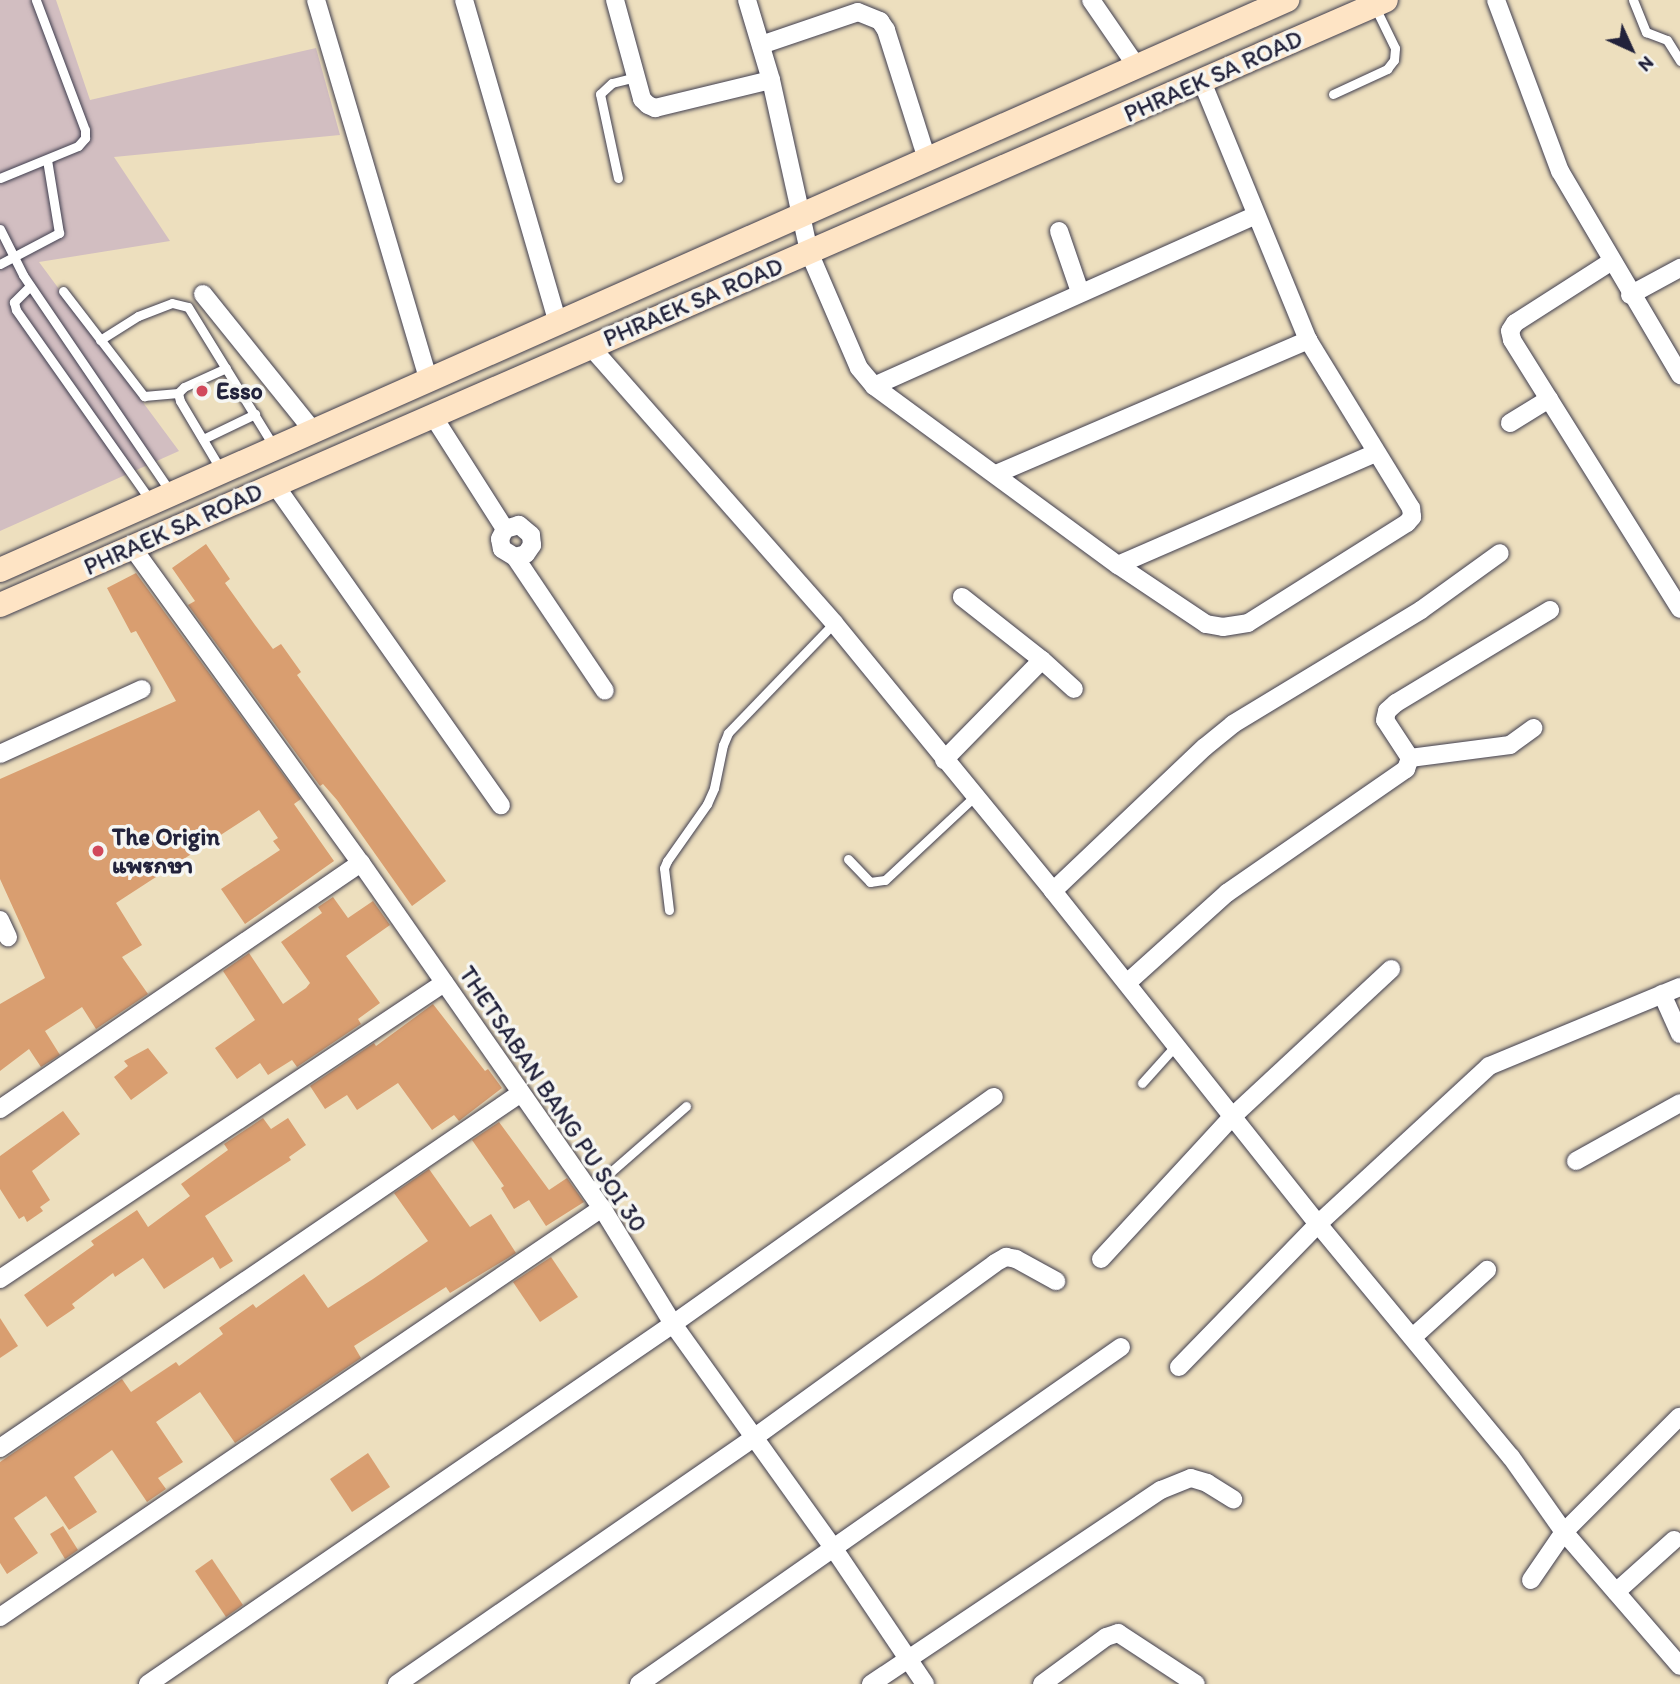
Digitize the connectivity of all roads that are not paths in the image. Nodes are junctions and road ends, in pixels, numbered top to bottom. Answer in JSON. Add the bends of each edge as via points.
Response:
{"nodes":[{"id":1,"x":36,"y":0,"type":"edge"},
{"id":2,"x":316,"y":0,"type":"edge"},
{"id":3,"x":464,"y":0,"type":"edge"},
{"id":4,"x":614,"y":0,"type":"edge"},
{"id":5,"x":747,"y":0,"type":"edge"},
{"id":6,"x":1091,"y":0,"type":"edge"},
{"id":7,"x":1287,"y":0,"type":"edge"},
{"id":8,"x":1496,"y":0,"type":"edge"},
{"id":9,"x":1633,"y":0,"type":"edge"},
{"id":10,"x":1380,"y":3,"type":"edge"},
{"id":11,"x":761,"y":45,"type":"junction"},
{"id":12,"x":1680,"y":61,"type":"edge"},
{"id":13,"x":1137,"y":67,"type":"junction"},
{"id":14,"x":636,"y":77,"type":"junction"},
{"id":15,"x":771,"y":80,"type":"junction"},
{"id":16,"x":1202,"y":81,"type":"junction"},
{"id":17,"x":1333,"y":94,"type":"dead end"},
{"id":18,"x":927,"y":159,"type":"junction"},
{"id":19,"x":47,"y":160,"type":"junction"},
{"id":20,"x":0,"y":178,"type":"edge"},
{"id":21,"x":618,"y":178,"type":"dead end"},
{"id":22,"x":800,"y":216,"type":"junction"},
{"id":23,"x":1254,"y":216,"type":"junction"},
{"id":24,"x":0,"y":229,"type":"edge"},
{"id":25,"x":1059,"y":231,"type":"dead end"},
{"id":26,"x":809,"y":252,"type":"junction"},
{"id":27,"x":14,"y":257,"type":"junction"},
{"id":28,"x":1612,"y":261,"type":"junction"},
{"id":29,"x":0,"y":264,"type":"edge"},
{"id":30,"x":1680,"y":268,"type":"edge"},
{"id":31,"x":30,"y":286,"type":"junction"},
{"id":32,"x":63,"y":291,"type":"dead end"},
{"id":33,"x":1080,"y":292,"type":"junction"},
{"id":34,"x":203,"y":294,"type":"dead end"},
{"id":35,"x":1630,"y":295,"type":"junction"},
{"id":36,"x":558,"y":323,"type":"junction"},
{"id":37,"x":100,"y":340,"type":"junction"},
{"id":38,"x":1308,"y":340,"type":"junction"},
{"id":39,"x":590,"y":346,"type":"junction"},
{"id":40,"x":226,"y":368,"type":"junction"},
{"id":41,"x":1680,"y":375,"type":"edge"},
{"id":42,"x":429,"y":381,"type":"junction"},
{"id":43,"x":874,"y":386,"type":"junction"},
{"id":44,"x":178,"y":393,"type":"junction"},
{"id":45,"x":1549,"y":399,"type":"junction"},
{"id":46,"x":255,"y":414,"type":"junction"},
{"id":47,"x":433,"y":416,"type":"junction"},
{"id":48,"x":1510,"y":423,"type":"dead end"},
{"id":49,"x":314,"y":432,"type":"junction"},
{"id":50,"x":202,"y":439,"type":"junction"},
{"id":51,"x":276,"y":450,"type":"junction"},
{"id":52,"x":1375,"y":453,"type":"junction"},
{"id":53,"x":222,"y":472,"type":"junction"},
{"id":54,"x":996,"y":474,"type":"junction"},
{"id":55,"x":275,"y":485,"type":"junction"},
{"id":56,"x":163,"y":499,"type":"junction"},
{"id":57,"x":505,"y":529,"type":"junction"},
{"id":58,"x":132,"y":547,"type":"junction"},
{"id":59,"x":1500,"y":553,"type":"dead end"},
{"id":60,"x":516,"y":557,"type":"junction"},
{"id":61,"x":1118,"y":565,"type":"junction"},
{"id":62,"x":0,"y":570,"type":"edge"},
{"id":63,"x":962,"y":597,"type":"dead end"},
{"id":64,"x":0,"y":604,"type":"edge"},
{"id":65,"x":1680,"y":609,"type":"edge"},
{"id":66,"x":1550,"y":610,"type":"dead end"},
{"id":67,"x":834,"y":623,"type":"junction"},
{"id":68,"x":1042,"y":660,"type":"junction"},
{"id":69,"x":142,"y":689,"type":"dead end"},
{"id":70,"x":1074,"y":689,"type":"dead end"},
{"id":71,"x":605,"y":691,"type":"dead end"},
{"id":72,"x":1533,"y":728,"type":"dead end"},
{"id":73,"x":0,"y":754,"type":"edge"},
{"id":74,"x":1410,"y":758,"type":"junction"},
{"id":75,"x":944,"y":760,"type":"junction"},
{"id":76,"x":974,"y":797,"type":"junction"},
{"id":77,"x":501,"y":805,"type":"dead end"},
{"id":78,"x":848,"y":859,"type":"dead end"},
{"id":79,"x":360,"y":863,"type":"junction"},
{"id":80,"x":1053,"y":891,"type":"junction"},
{"id":81,"x":669,"y":910,"type":"dead end"},
{"id":82,"x":0,"y":920,"type":"edge"},
{"id":83,"x":8,"y":937,"type":"dead end"},
{"id":84,"x":1391,"y":969,"type":"dead end"},
{"id":85,"x":444,"y":983,"type":"junction"},
{"id":86,"x":1127,"y":983,"type":"junction"},
{"id":87,"x":1680,"y":987,"type":"edge"},
{"id":88,"x":1662,"y":994,"type":"junction"},
{"id":89,"x":1680,"y":1034,"type":"edge"},
{"id":90,"x":1176,"y":1045,"type":"junction"},
{"id":91,"x":1142,"y":1083,"type":"dead end"},
{"id":92,"x":521,"y":1093,"type":"junction"},
{"id":93,"x":994,"y":1097,"type":"dead end"},
{"id":94,"x":1680,"y":1103,"type":"edge"},
{"id":95,"x":686,"y":1106,"type":"dead end"},
{"id":96,"x":0,"y":1109,"type":"edge"},
{"id":97,"x":1233,"y":1116,"type":"junction"},
{"id":98,"x":1576,"y":1161,"type":"dead end"},
{"id":99,"x":589,"y":1191,"type":"junction"},
{"id":100,"x":601,"y":1208,"type":"junction"},
{"id":101,"x":1318,"y":1224,"type":"junction"},
{"id":102,"x":1101,"y":1259,"type":"dead end"},
{"id":103,"x":1487,"y":1270,"type":"dead end"},
{"id":104,"x":0,"y":1279,"type":"edge"},
{"id":105,"x":1056,"y":1281,"type":"dead end"},
{"id":106,"x":673,"y":1324,"type":"junction"},
{"id":107,"x":1413,"y":1337,"type":"junction"},
{"id":108,"x":1121,"y":1347,"type":"dead end"},
{"id":109,"x":1179,"y":1367,"type":"dead end"},
{"id":110,"x":1679,"y":1417,"type":"edge"},
{"id":111,"x":755,"y":1437,"type":"junction"},
{"id":112,"x":0,"y":1448,"type":"edge"},
{"id":113,"x":1233,"y":1499,"type":"dead end"},
{"id":114,"x":1564,"y":1532,"type":"junction"},
{"id":115,"x":1674,"y":1540,"type":"dead end"},
{"id":116,"x":834,"y":1549,"type":"junction"},
{"id":117,"x":1531,"y":1580,"type":"dead end"},
{"id":118,"x":1616,"y":1592,"type":"junction"},
{"id":119,"x":0,"y":1617,"type":"edge"},
{"id":120,"x":906,"y":1659,"type":"junction"},
{"id":121,"x":1680,"y":1666,"type":"edge"},
{"id":122,"x":148,"y":1684,"type":"edge"},
{"id":123,"x":397,"y":1684,"type":"edge"},
{"id":124,"x":639,"y":1684,"type":"edge"},
{"id":125,"x":871,"y":1684,"type":"edge"},
{"id":126,"x":925,"y":1684,"type":"edge"},
{"id":127,"x":1042,"y":1684,"type":"edge"},
{"id":128,"x":1196,"y":1684,"type":"edge"}],
"edges":[{"from":1,"to":19,"type":"lane","via":[[85,130],[78,146]]},
{"from":2,"to":42,"type":"street"},
{"from":3,"to":36,"type":"street"},
{"from":4,"to":14,"type":"street"},
{"from":5,"to":11,"type":"street"},
{"from":6,"to":13,"type":"street"},
{"from":7,"to":13,"type":"main road","name":"PHRAEK SA ROAD"},
{"from":8,"to":28,"type":"street","via":[[1560,171]]},
{"from":9,"to":12,"type":"lane","via":[[1646,32],[1667,40]]},
{"from":10,"to":16,"type":"main road","name":"PHRAEK SA ROAD"},
{"from":10,"to":17,"type":"lane","via":[[1395,48],[1394,60],[1387,69]]},
{"from":11,"to":15,"type":"street"},
{"from":11,"to":18,"type":"street","via":[[858,12],[880,21]]},
{"from":13,"to":18,"type":"main road","name":"PHRAEK SA ROAD"},
{"from":14,"to":15,"type":"street","via":[[642,99],[655,108]]},
{"from":14,"to":21,"type":"lane","via":[[612,83],[600,94]]},
{"from":15,"to":22,"type":"street"},
{"from":16,"to":23,"type":"street"},
{"from":16,"to":26,"type":"main road","name":"PHRAEK SA ROAD"},
{"from":18,"to":22,"type":"main road","name":"PHRAEK SA ROAD"},
{"from":19,"to":20,"type":"lane"},
{"from":19,"to":27,"type":"lane","via":[[59,233]]},
{"from":22,"to":26,"type":"street"},
{"from":22,"to":36,"type":"main road","name":"PHRAEK SA ROAD"},
{"from":23,"to":33,"type":"street"},
{"from":23,"to":38,"type":"street"},
{"from":24,"to":27,"type":"lane"},
{"from":25,"to":33,"type":"street"},
{"from":26,"to":39,"type":"main road","name":"PHRAEK SA ROAD"},
{"from":26,"to":43,"type":"street","via":[[849,349]]},
{"from":27,"to":29,"type":"lane"},
{"from":27,"to":31,"type":"lane"},
{"from":28,"to":35,"type":"street"},
{"from":28,"to":45,"type":"street","via":[[1515,323],[1510,331]]},
{"from":30,"to":35,"type":"street"},
{"from":31,"to":56,"type":"lane"},
{"from":31,"to":56,"type":"lane","via":[[14,302],[16,310]]},
{"from":32,"to":37,"type":"lane"},
{"from":33,"to":43,"type":"street"},
{"from":34,"to":49,"type":"street"},
{"from":35,"to":41,"type":"street"},
{"from":36,"to":42,"type":"main road","name":"PHRAEK SA ROAD"},
{"from":37,"to":40,"type":"lane","via":[[138,316],[172,303],[182,304]]},
{"from":37,"to":44,"type":"lane","via":[[144,396]]},
{"from":38,"to":52,"type":"street"},
{"from":38,"to":54,"type":"street"},
{"from":39,"to":47,"type":"main road","name":"PHRAEK SA ROAD"},
{"from":39,"to":67,"type":"street"},
{"from":40,"to":44,"type":"lane"},
{"from":40,"to":46,"type":"lane"},
{"from":42,"to":49,"type":"main road","name":"PHRAEK SA ROAD"},
{"from":43,"to":54,"type":"street"},
{"from":44,"to":50,"type":"lane"},
{"from":45,"to":48,"type":"street"},
{"from":45,"to":65,"type":"street"},
{"from":46,"to":50,"type":"lane"},
{"from":46,"to":51,"type":"lane"},
{"from":47,"to":55,"type":"main road","name":"PHRAEK SA ROAD"},
{"from":47,"to":57,"type":"street"},
{"from":49,"to":51,"type":"main road","name":"PHRAEK SA ROAD"},
{"from":50,"to":53,"type":"lane"},
{"from":51,"to":53,"type":"main road","name":"PHRAEK SA ROAD"},
{"from":52,"to":61,"type":"street"},
{"from":52,"to":61,"type":"street","via":[[1411,508],[1412,517],[1248,623],[1206,624]]},
{"from":53,"to":56,"type":"main road","name":"PHRAEK SA ROAD"},
{"from":54,"to":61,"type":"street"},
{"from":55,"to":58,"type":"main road","name":"PHRAEK SA ROAD"},
{"from":55,"to":77,"type":"street"},
{"from":56,"to":62,"type":"main road","name":"PHRAEK SA ROAD"},
{"from":57,"to":60,"type":"street","via":[[500,544]]},
{"from":57,"to":60,"type":"street","via":[[519,525],[531,535],[529,550]]},
{"from":58,"to":64,"type":"main road","name":"PHRAEK SA ROAD"},
{"from":58,"to":79,"type":"street","name":"THETSABAN BANG PU SOI 30"},
{"from":59,"to":80,"type":"street","via":[[1421,610],[1233,724]]},
{"from":60,"to":71,"type":"street"},
{"from":63,"to":68,"type":"street"},
{"from":66,"to":74,"type":"street","via":[[1387,711],[1385,720]]},
{"from":67,"to":75,"type":"street"},
{"from":67,"to":81,"type":"lane","via":[[728,733],[715,788],[664,868]]},
{"from":68,"to":70,"type":"street"},
{"from":68,"to":75,"type":"street"},
{"from":69,"to":73,"type":"street"},
{"from":72,"to":74,"type":"street","via":[[1510,744]]},
{"from":74,"to":86,"type":"street","via":[[1406,769],[1227,893]]},
{"from":75,"to":76,"type":"street"},
{"from":76,"to":78,"type":"lane","via":[[885,880],[870,882]]},
{"from":76,"to":80,"type":"street"},
{"from":79,"to":85,"type":"street","name":"THETSABAN BANG PU SOI 30"},
{"from":79,"to":96,"type":"street"},
{"from":80,"to":86,"type":"street"},
{"from":82,"to":83,"type":"street"},
{"from":84,"to":97,"type":"street"},
{"from":85,"to":92,"type":"street","name":"THETSABAN BANG PU SOI 30"},
{"from":85,"to":104,"type":"street"},
{"from":86,"to":90,"type":"street"},
{"from":87,"to":88,"type":"street"},
{"from":88,"to":89,"type":"street"},
{"from":88,"to":101,"type":"street","via":[[1489,1066]]},
{"from":90,"to":91,"type":"lane"},
{"from":90,"to":97,"type":"street"},
{"from":92,"to":99,"type":"street","name":"THETSABAN BANG PU SOI 30"},
{"from":92,"to":112,"type":"street"},
{"from":93,"to":106,"type":"street"},
{"from":94,"to":98,"type":"street"},
{"from":95,"to":99,"type":"lane"},
{"from":97,"to":101,"type":"street"},
{"from":97,"to":102,"type":"street"},
{"from":99,"to":100,"type":"street","name":"THETSABAN BANG PU SOI 30"},
{"from":100,"to":106,"type":"street","name":"THETSABAN BANG PU SOI 30"},
{"from":100,"to":119,"type":"street"},
{"from":101,"to":107,"type":"street"},
{"from":101,"to":109,"type":"street"},
{"from":103,"to":107,"type":"street"},
{"from":105,"to":111,"type":"street","via":[[1006,1257]]},
{"from":106,"to":111,"type":"street","name":"THETSABAN BANG PU SOI 30"},
{"from":106,"to":122,"type":"street"},
{"from":107,"to":114,"type":"street","via":[[1511,1457]]},
{"from":108,"to":116,"type":"street"},
{"from":110,"to":114,"type":"street"},
{"from":111,"to":116,"type":"street","name":"THETSABAN BANG PU SOI 30"},
{"from":111,"to":123,"type":"street"},
{"from":113,"to":120,"type":"street","via":[[1191,1478],[1171,1485]]},
{"from":114,"to":117,"type":"street"},
{"from":114,"to":118,"type":"street"},
{"from":115,"to":118,"type":"street"},
{"from":116,"to":120,"type":"street","name":"THETSABAN BANG PU SOI 30"},
{"from":116,"to":124,"type":"street"},
{"from":118,"to":121,"type":"street"},
{"from":120,"to":125,"type":"street"},
{"from":120,"to":126,"type":"street","name":"THETSABAN BANG PU SOI 30"},
{"from":127,"to":128,"type":"street","via":[[1118,1633]]}]}
